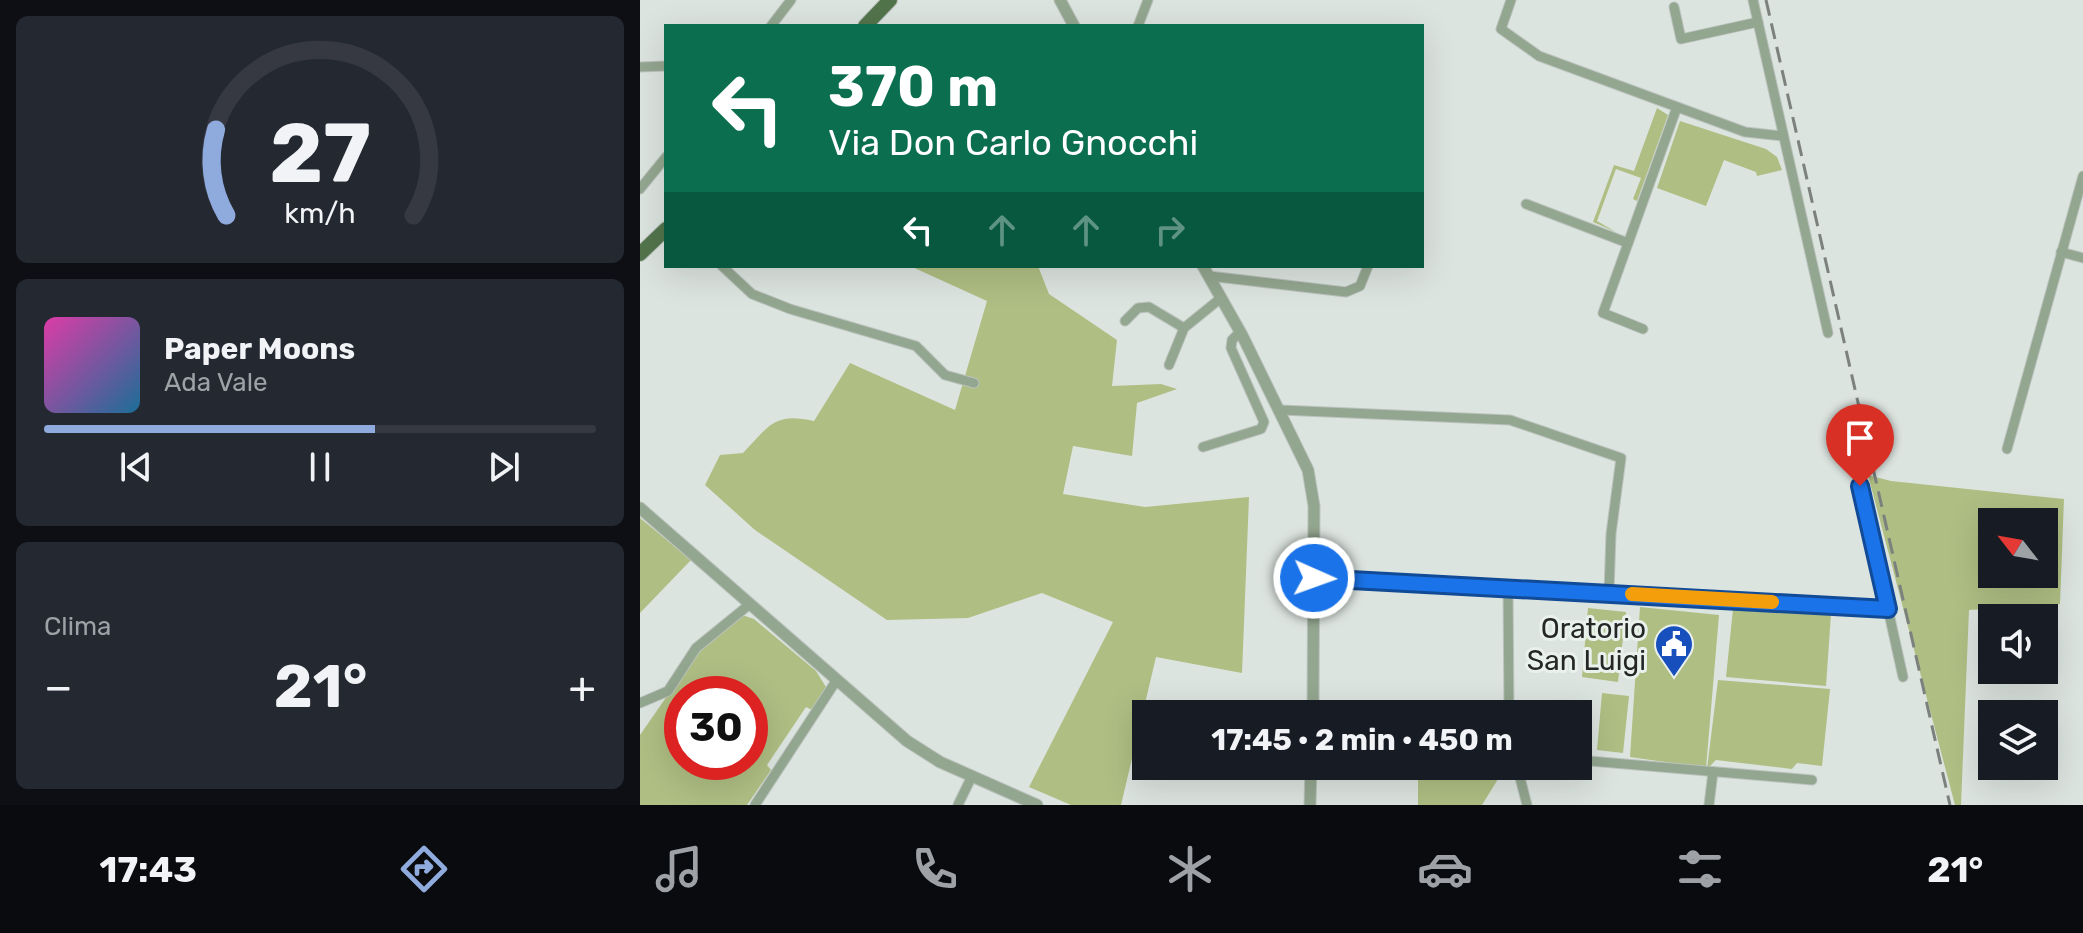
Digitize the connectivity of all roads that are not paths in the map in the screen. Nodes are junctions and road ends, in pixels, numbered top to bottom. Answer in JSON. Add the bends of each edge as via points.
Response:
{"nodes":[{"id":1,"x":791,"y":0,"type":"edge"},
{"id":2,"x":1060,"y":0,"type":"edge"},
{"id":3,"x":1148,"y":0,"type":"edge"},
{"id":4,"x":1511,"y":0,"type":"edge"},
{"id":5,"x":1753,"y":0,"type":"edge"},
{"id":6,"x":888,"y":2,"type":"edge"},
{"id":7,"x":1674,"y":7,"type":"dead end"},
{"id":8,"x":1758,"y":22,"type":"junction"},
{"id":9,"x":773,"y":24,"type":"edge"},
{"id":10,"x":867,"y":24,"type":"edge"},
{"id":11,"x":1073,"y":24,"type":"edge"},
{"id":12,"x":1139,"y":24,"type":"edge"},
{"id":13,"x":664,"y":66,"type":"edge"},
{"id":14,"x":640,"y":67,"type":"edge"},
{"id":15,"x":1677,"y":107,"type":"junction"},
{"id":16,"x":1783,"y":136,"type":"junction"},
{"id":17,"x":664,"y":159,"type":"edge"},
{"id":18,"x":2083,"y":176,"type":"edge"},
{"id":19,"x":640,"y":189,"type":"edge"},
{"id":20,"x":1526,"y":204,"type":"dead end"},
{"id":21,"x":664,"y":231,"type":"edge"},
{"id":22,"x":1628,"y":243,"type":"junction"},
{"id":23,"x":2061,"y":252,"type":"junction"},
{"id":24,"x":640,"y":254,"type":"edge"},
{"id":25,"x":2083,"y":258,"type":"edge"},
{"id":26,"x":724,"y":268,"type":"edge"},
{"id":27,"x":1367,"y":268,"type":"edge"},
{"id":28,"x":1206,"y":271,"type":"edge"},
{"id":29,"x":1221,"y":298,"type":"junction"},
{"id":30,"x":1125,"y":321,"type":"dead end"},
{"id":31,"x":1184,"y":328,"type":"junction"},
{"id":32,"x":1643,"y":329,"type":"dead end"},
{"id":33,"x":1240,"y":332,"type":"junction"},
{"id":34,"x":1828,"y":333,"type":"dead end"},
{"id":35,"x":1169,"y":365,"type":"dead end"},
{"id":36,"x":974,"y":383,"type":"dead end"},
{"id":37,"x":1281,"y":410,"type":"junction"},
{"id":38,"x":1203,"y":447,"type":"dead end"},
{"id":39,"x":2007,"y":449,"type":"dead end"},
{"id":40,"x":1860,"y":486,"type":"dead end"},
{"id":41,"x":640,"y":508,"type":"edge"},
{"id":42,"x":1314,"y":578,"type":"junction"},
{"id":43,"x":1508,"y":586,"type":"junction"},
{"id":44,"x":1609,"y":592,"type":"junction"},
{"id":45,"x":750,"y":604,"type":"junction"},
{"id":46,"x":1888,"y":609,"type":"junction"},
{"id":47,"x":1903,"y":677,"type":"dead end"},
{"id":48,"x":836,"y":681,"type":"junction"},
{"id":49,"x":1313,"y":700,"type":"edge"},
{"id":50,"x":1509,"y":700,"type":"edge"},
{"id":51,"x":640,"y":703,"type":"edge"},
{"id":52,"x":1592,"y":761,"type":"edge"},
{"id":53,"x":1713,"y":772,"type":"junction"},
{"id":54,"x":972,"y":776,"type":"junction"},
{"id":55,"x":1311,"y":780,"type":"edge"},
{"id":56,"x":1517,"y":780,"type":"edge"},
{"id":57,"x":1812,"y":780,"type":"dead end"},
{"id":58,"x":755,"y":805,"type":"edge"},
{"id":59,"x":958,"y":805,"type":"edge"},
{"id":60,"x":1037,"y":805,"type":"edge"},
{"id":61,"x":1310,"y":805,"type":"edge"},
{"id":62,"x":1527,"y":805,"type":"edge"},
{"id":63,"x":1709,"y":805,"type":"edge"}],
"edges":[{"from":1,"to":9,"type":"street"},
{"from":2,"to":11,"type":"street"},
{"from":3,"to":12,"type":"street"},
{"from":4,"to":15,"type":"street","via":[[1501,29],[1539,56]]},
{"from":5,"to":8,"type":"street"},
{"from":6,"to":10,"type":"main road"},
{"from":7,"to":8,"type":"street","via":[[1681,39]]},
{"from":8,"to":16,"type":"street"},
{"from":13,"to":14,"type":"street"},
{"from":15,"to":16,"type":"street","via":[[1745,132]]},
{"from":15,"to":22,"type":"street"},
{"from":16,"to":34,"type":"street"},
{"from":17,"to":19,"type":"street"},
{"from":18,"to":23,"type":"street"},
{"from":20,"to":22,"type":"street"},
{"from":21,"to":24,"type":"main road"},
{"from":22,"to":32,"type":"street","via":[[1603,313]]},
{"from":23,"to":25,"type":"street"},
{"from":23,"to":39,"type":"street"},
{"from":26,"to":36,"type":"street","via":[[752,294],[916,346],[945,375]]},
{"from":27,"to":28,"type":"street","via":[[1360,286],[1346,292]]},
{"from":28,"to":29,"type":"street"},
{"from":29,"to":31,"type":"street"},
{"from":29,"to":33,"type":"street"},
{"from":30,"to":31,"type":"street","via":[[1138,308],[1149,307]]},
{"from":31,"to":35,"type":"street"},
{"from":33,"to":37,"type":"street"},
{"from":33,"to":38,"type":"street","via":[[1231,348],[1264,422],[1261,429]]},
{"from":37,"to":42,"type":"street","via":[[1308,470]]},
{"from":37,"to":44,"type":"street","via":[[1510,420],[1621,458]]},
{"from":40,"to":46,"type":"street"},
{"from":41,"to":45,"type":"street"},
{"from":42,"to":43,"type":"street"},
{"from":42,"to":49,"type":"street"},
{"from":43,"to":44,"type":"street"},
{"from":43,"to":50,"type":"street"},
{"from":44,"to":46,"type":"street"},
{"from":45,"to":48,"type":"street"},
{"from":45,"to":51,"type":"street","via":[[696,648],[668,691]]},
{"from":46,"to":47,"type":"street"},
{"from":48,"to":54,"type":"street","via":[[922,752]]},
{"from":48,"to":58,"type":"street"},
{"from":52,"to":53,"type":"street"},
{"from":53,"to":57,"type":"street"},
{"from":53,"to":63,"type":"street"},
{"from":54,"to":59,"type":"street"},
{"from":54,"to":60,"type":"street"},
{"from":55,"to":61,"type":"street"},
{"from":56,"to":62,"type":"street"}]}
